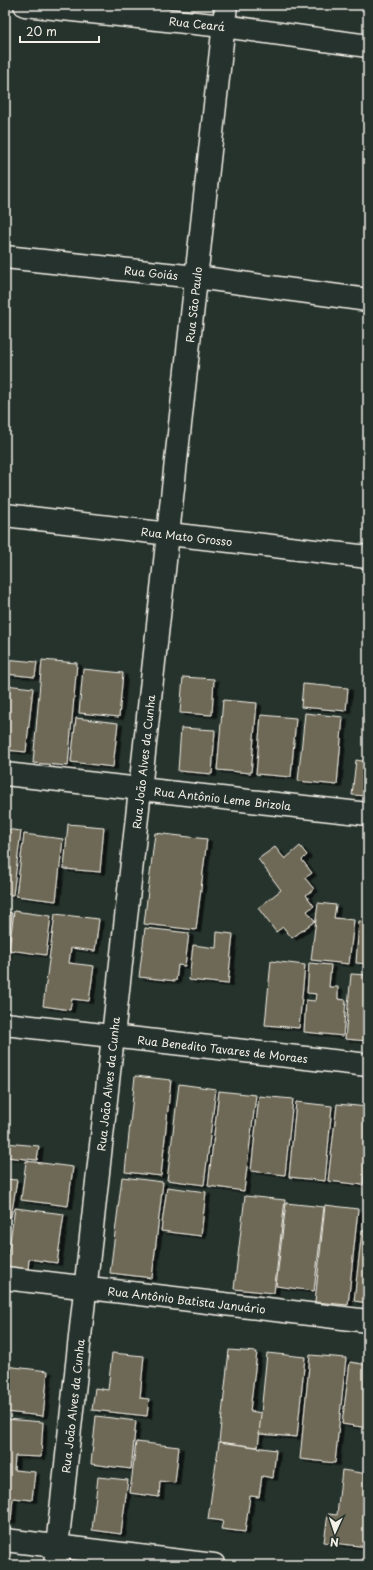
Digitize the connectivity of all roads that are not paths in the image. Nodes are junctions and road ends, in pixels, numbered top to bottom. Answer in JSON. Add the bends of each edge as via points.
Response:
{"nodes":[{"id":1,"x":25,"y":5,"type":"edge"},
{"id":2,"x":226,"y":5,"type":"edge"},
{"id":3,"x":223,"y":26,"type":"junction"},
{"id":4,"x":368,"y":46,"type":"edge"},
{"id":5,"x":5,"y":257,"type":"edge"},
{"id":6,"x":196,"y":277,"type":"junction"},
{"id":7,"x":368,"y":300,"type":"edge"},
{"id":8,"x":5,"y":515,"type":"edge"},
{"id":9,"x":169,"y":534,"type":"junction"},
{"id":10,"x":368,"y":557,"type":"edge"},
{"id":11,"x":161,"y":603,"type":"joint"},
{"id":12,"x":5,"y":774,"type":"edge"},
{"id":13,"x":139,"y":788,"type":"junction"},
{"id":14,"x":368,"y":814,"type":"edge"},
{"id":15,"x":5,"y":1024,"type":"edge"},
{"id":16,"x":113,"y":1036,"type":"junction"},
{"id":17,"x":368,"y":1065,"type":"edge"},
{"id":18,"x":5,"y":1278,"type":"edge"},
{"id":19,"x":86,"y":1288,"type":"junction"},
{"id":20,"x":368,"y":1321,"type":"edge"},
{"id":21,"x":5,"y":1540,"type":"edge"},
{"id":22,"x":57,"y":1556,"type":"edge"},
{"id":23,"x":214,"y":1565,"type":"edge"}],
"edges":[{"from":1,"to":3,"type":"street","name":"Rua Ceará"},
{"from":2,"to":3,"type":"street","name":"Rua São Paulo"},
{"from":3,"to":4,"type":"street","name":"Rua Ceará"},
{"from":3,"to":6,"type":"street","name":"Rua São Paulo"},
{"from":5,"to":6,"type":"street","name":"Rua Goiás"},
{"from":6,"to":7,"type":"street","name":"Rua Goiás"},
{"from":6,"to":9,"type":"street","name":"Rua São Paulo"},
{"from":8,"to":9,"type":"street","name":"Rua Mato Grosso"},
{"from":9,"to":10,"type":"street","name":"Rua Mato Grosso"},
{"from":9,"to":11,"type":"street","name":"Rua São Paulo"},
{"from":11,"to":13,"type":"street","name":"Rua João Alves da Cunha"},
{"from":12,"to":13,"type":"street","name":"Rua Antônio Leme Brizola"},
{"from":13,"to":14,"type":"street","name":"Rua Antônio Leme Brizola"},
{"from":13,"to":16,"type":"street","name":"Rua João Alves da Cunha"},
{"from":15,"to":16,"type":"street","name":"Rua Benedito Tavares de Moraes"},
{"from":16,"to":17,"type":"street","name":"Rua Benedito Tavares de Moraes"},
{"from":16,"to":19,"type":"street","name":"Rua João Alves da Cunha"},
{"from":18,"to":19,"type":"street","name":"Rua Antônio Batista Januário"},
{"from":19,"to":20,"type":"street","name":"Rua Antônio Batista Januário"},
{"from":19,"to":22,"type":"street","name":"Rua João Alves da Cunha"},
{"from":21,"to":22,"type":"street"},
{"from":22,"to":23,"type":"street"}]}
